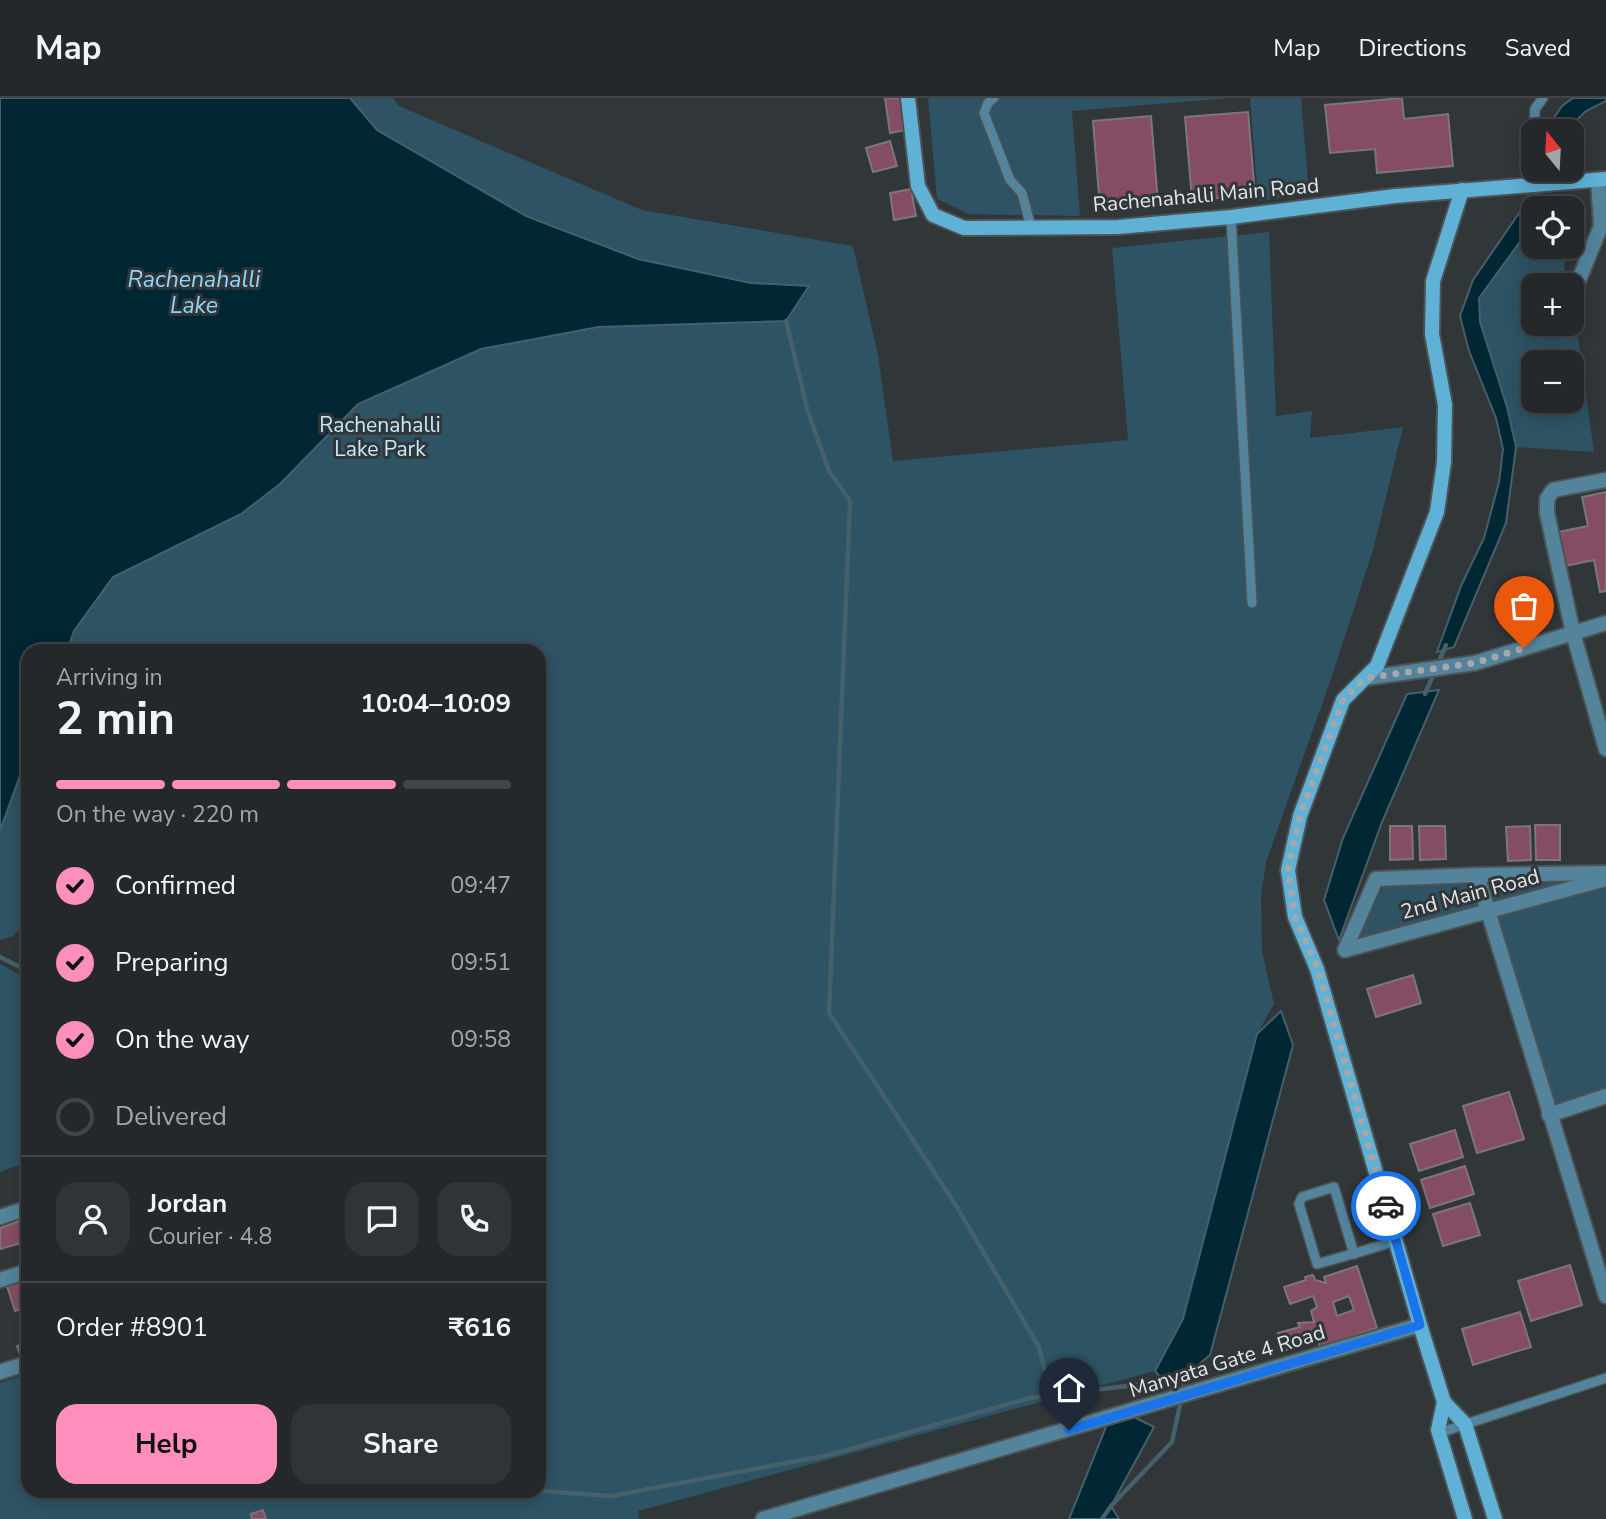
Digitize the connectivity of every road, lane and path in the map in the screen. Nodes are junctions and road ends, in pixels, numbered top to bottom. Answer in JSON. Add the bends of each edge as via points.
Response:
{"nodes":[{"id":1,"x":908,"y":98,"type":"edge"},
{"id":2,"x":994,"y":98,"type":"edge"},
{"id":3,"x":1543,"y":98,"type":"edge"},
{"id":4,"x":1535,"y":119,"type":"edge"},
{"id":5,"x":1602,"y":179,"type":"edge"},
{"id":6,"x":1584,"y":180,"type":"edge"},
{"id":7,"x":1524,"y":182,"type":"edge"},
{"id":8,"x":1462,"y":190,"type":"junction"},
{"id":9,"x":1231,"y":217,"type":"junction"},
{"id":10,"x":1031,"y":227,"type":"junction"},
{"id":11,"x":1582,"y":273,"type":"edge"},
{"id":12,"x":1606,"y":480,"type":"edge"},
{"id":13,"x":1252,"y":603,"type":"dead end"},
{"id":14,"x":1606,"y":623,"type":"edge"},
{"id":15,"x":1573,"y":633,"type":"junction"},
{"id":16,"x":1365,"y":678,"type":"junction"},
{"id":17,"x":1606,"y":749,"type":"edge"},
{"id":18,"x":1606,"y":873,"type":"edge"},
{"id":19,"x":1477,"y":875,"type":"junction"},
{"id":20,"x":1606,"y":879,"type":"edge"},
{"id":21,"x":1487,"y":910,"type":"junction"},
{"id":22,"x":1606,"y":1096,"type":"edge"},
{"id":23,"x":1549,"y":1115,"type":"junction"},
{"id":24,"x":21,"y":1210,"type":"edge"},
{"id":25,"x":0,"y":1217,"type":"edge"},
{"id":26,"x":1395,"y":1241,"type":"junction"},
{"id":27,"x":1354,"y":1254,"type":"junction"},
{"id":28,"x":21,"y":1273,"type":"edge"},
{"id":29,"x":0,"y":1280,"type":"edge"},
{"id":30,"x":1606,"y":1296,"type":"edge"},
{"id":31,"x":1420,"y":1325,"type":"junction"},
{"id":32,"x":21,"y":1365,"type":"edge"},
{"id":33,"x":0,"y":1372,"type":"edge"},
{"id":34,"x":1606,"y":1378,"type":"edge"},
{"id":35,"x":1444,"y":1402,"type":"junction"},
{"id":36,"x":1465,"y":1424,"type":"junction"},
{"id":37,"x":1439,"y":1433,"type":"junction"},
{"id":38,"x":763,"y":1519,"type":"edge"},
{"id":39,"x":1465,"y":1519,"type":"edge"},
{"id":40,"x":1495,"y":1519,"type":"edge"}],
"edges":[{"from":1,"to":10,"type":"street","name":"Rachenahalli Main Road","via":[[918,186],[933,215],[964,228]]},
{"from":2,"to":10,"type":"lane","via":[[984,113],[1010,180],[1021,193]]},
{"from":3,"to":4,"type":"lane"},
{"from":5,"to":6,"type":"street","name":"Rachenahalli Main Road"},
{"from":5,"to":11,"type":"street","via":[[1601,226]]},
{"from":7,"to":8,"type":"street","name":"Rachenahalli Main Road"},
{"from":8,"to":9,"type":"street","name":"Rachenahalli Main Road"},
{"from":8,"to":16,"type":"street","via":[[1433,281],[1432,334],[1445,405],[1437,512],[1377,666]]},
{"from":9,"to":10,"type":"street","name":"Rachenahalli Main Road","via":[[1118,227]]},
{"from":9,"to":13,"type":"lane"},
{"from":12,"to":15,"type":"street","via":[[1553,490],[1547,499]]},
{"from":14,"to":15,"type":"street"},
{"from":15,"to":16,"type":"street","via":[[1475,663]]},
{"from":15,"to":17,"type":"street"},
{"from":16,"to":26,"type":"street","via":[[1343,700],[1297,827],[1288,870],[1295,917],[1313,956]]},
{"from":18,"to":19,"type":"street"},
{"from":19,"to":21,"type":"street"},
{"from":19,"to":21,"type":"street","name":"2nd Main Road","via":[[1376,879],[1345,950]]},
{"from":20,"to":21,"type":"street","name":"2nd Main Road"},
{"from":21,"to":23,"type":"street"},
{"from":22,"to":23,"type":"street"},
{"from":23,"to":30,"type":"street"},
{"from":24,"to":25,"type":"street"},
{"from":26,"to":27,"type":"lane"},
{"from":26,"to":31,"type":"street"},
{"from":27,"to":27,"type":"lane","via":[[1317,1265],[1299,1204],[1302,1197],[1334,1187]]},
{"from":28,"to":29,"type":"street"},
{"from":31,"to":35,"type":"street"},
{"from":31,"to":38,"type":"street","name":"Manyata Gate 4 Road"},
{"from":32,"to":33,"type":"street"},
{"from":34,"to":36,"type":"lane"},
{"from":35,"to":36,"type":"street"},
{"from":35,"to":37,"type":"street"},
{"from":36,"to":37,"type":"lane"},
{"from":36,"to":40,"type":"street"},
{"from":37,"to":39,"type":"street"}]}
